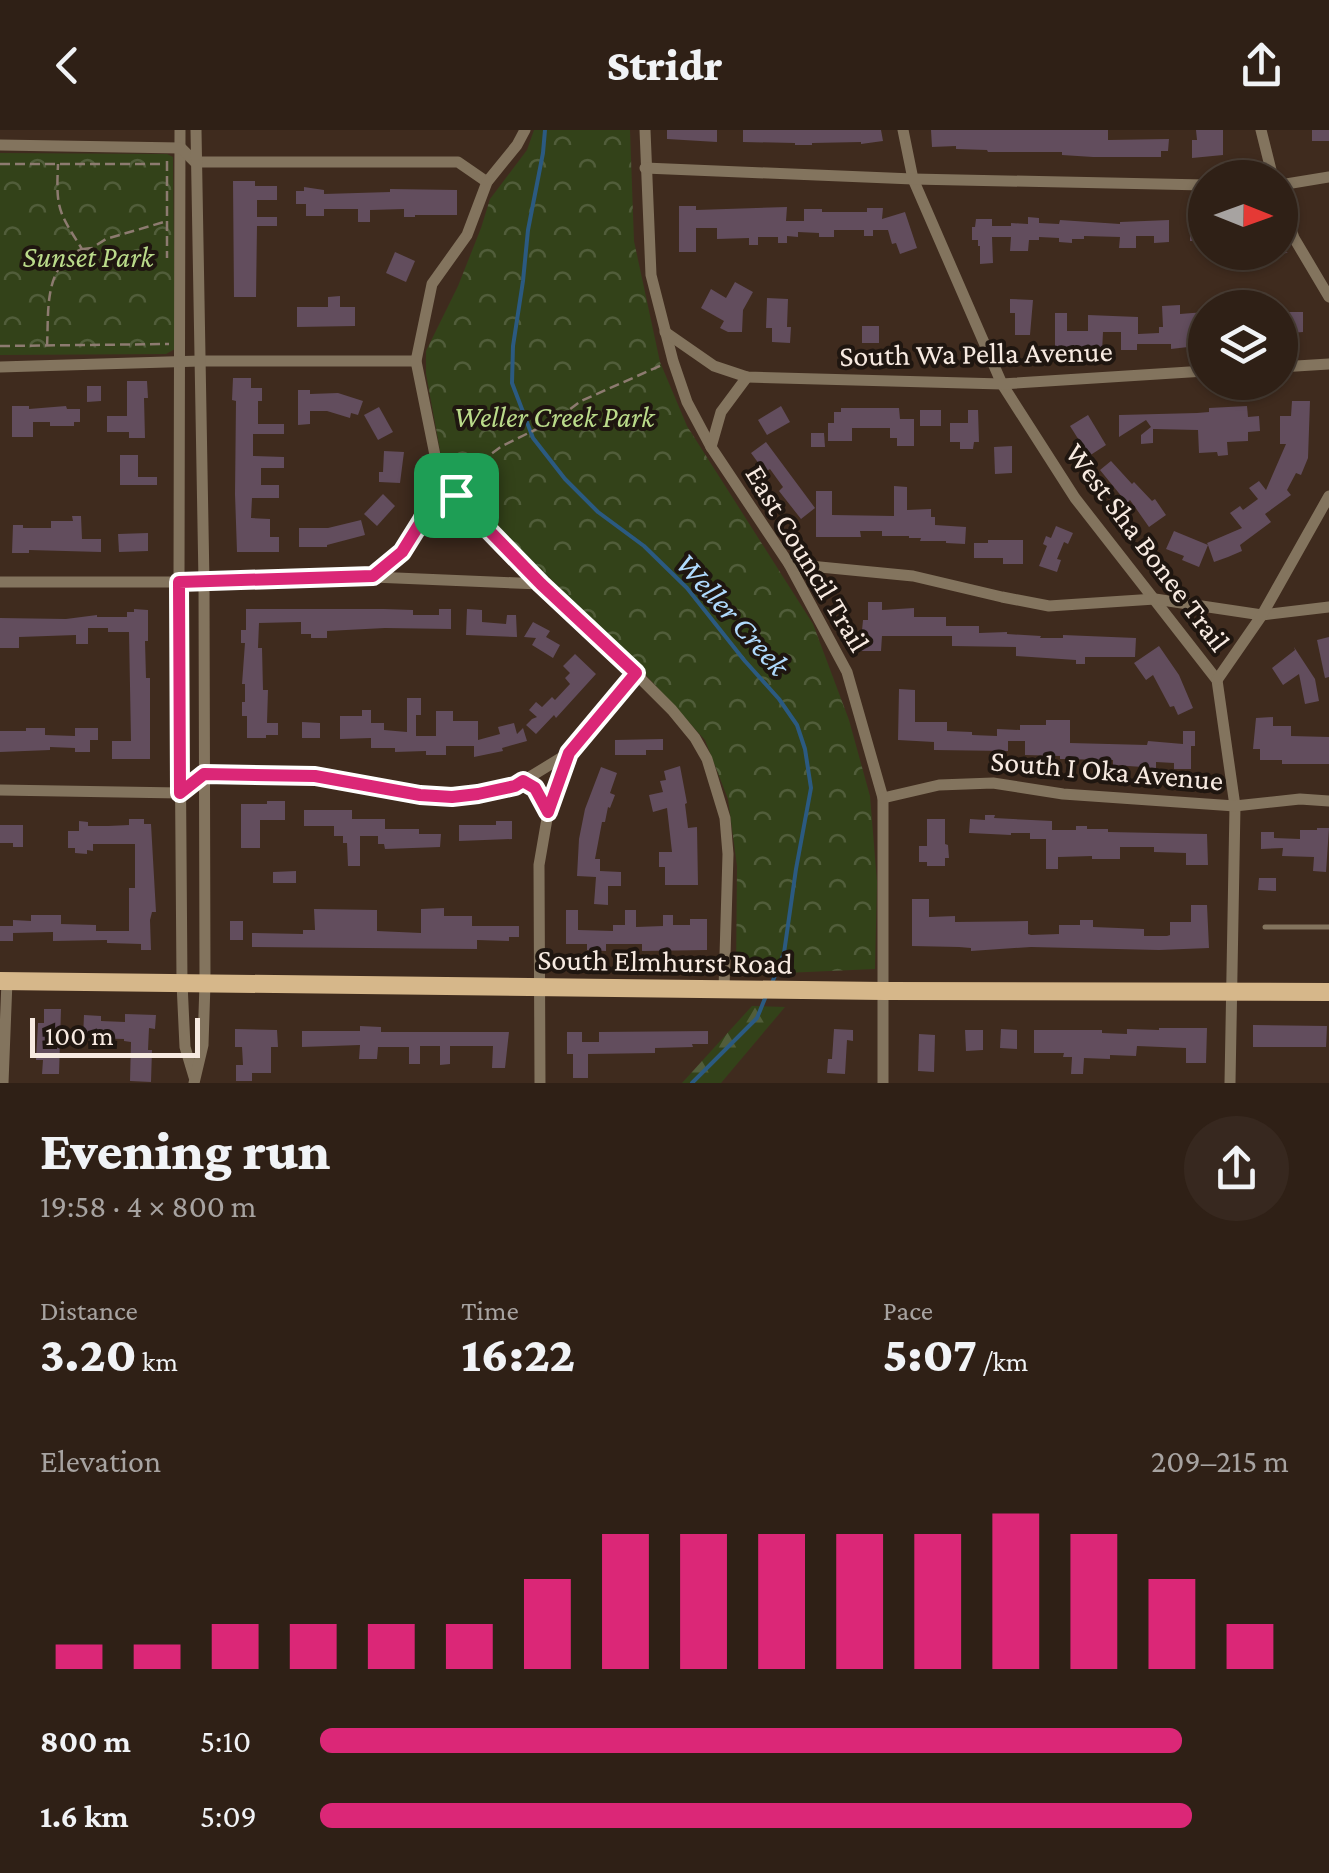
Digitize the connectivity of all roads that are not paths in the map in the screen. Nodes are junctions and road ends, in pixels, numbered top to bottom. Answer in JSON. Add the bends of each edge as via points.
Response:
{"nodes":[{"id":1,"x":180,"y":130,"type":"edge"},
{"id":2,"x":196,"y":130,"type":"edge"},
{"id":3,"x":525,"y":130,"type":"edge"},
{"id":4,"x":645,"y":130,"type":"edge"},
{"id":5,"x":903,"y":130,"type":"edge"},
{"id":6,"x":1261,"y":130,"type":"edge"},
{"id":7,"x":0,"y":145,"type":"edge"},
{"id":8,"x":180,"y":148,"type":"junction"},
{"id":9,"x":1269,"y":160,"type":"edge"},
{"id":10,"x":195,"y":162,"type":"junction"},
{"id":11,"x":645,"y":168,"type":"junction"},
{"id":12,"x":1329,"y":177,"type":"edge"},
{"id":13,"x":913,"y":180,"type":"junction"},
{"id":14,"x":487,"y":182,"type":"junction"},
{"id":15,"x":1298,"y":182,"type":"edge"},
{"id":16,"x":1188,"y":185,"type":"edge"},
{"id":17,"x":1298,"y":245,"type":"edge"},
{"id":18,"x":1329,"y":297,"type":"edge"},
{"id":19,"x":665,"y":332,"type":"junction"},
{"id":20,"x":200,"y":361,"type":"junction"},
{"id":21,"x":416,"y":361,"type":"junction"},
{"id":22,"x":180,"y":362,"type":"junction"},
{"id":23,"x":1329,"y":364,"type":"edge"},
{"id":24,"x":1298,"y":366,"type":"edge"},
{"id":25,"x":0,"y":367,"type":"edge"},
{"id":26,"x":1188,"y":372,"type":"edge"},
{"id":27,"x":747,"y":377,"type":"junction"},
{"id":28,"x":1002,"y":384,"type":"junction"},
{"id":29,"x":712,"y":447,"type":"junction"},
{"id":30,"x":440,"y":480,"type":"junction"},
{"id":31,"x":1329,"y":496,"type":"edge"},
{"id":32,"x":789,"y":564,"type":"junction"},
{"id":33,"x":373,"y":576,"type":"junction"},
{"id":34,"x":0,"y":582,"type":"edge"},
{"id":35,"x":179,"y":582,"type":"junction"},
{"id":36,"x":204,"y":582,"type":"junction"},
{"id":37,"x":541,"y":584,"type":"junction"},
{"id":38,"x":1155,"y":598,"type":"junction"},
{"id":39,"x":1329,"y":607,"type":"edge"},
{"id":40,"x":1262,"y":616,"type":"junction"},
{"id":41,"x":636,"y":673,"type":"junction"},
{"id":42,"x":1217,"y":680,"type":"junction"},
{"id":43,"x":569,"y":753,"type":"junction"},
{"id":44,"x":204,"y":774,"type":"junction"},
{"id":45,"x":523,"y":781,"type":"junction"},
{"id":46,"x":0,"y":790,"type":"edge"},
{"id":47,"x":180,"y":793,"type":"junction"},
{"id":48,"x":883,"y":798,"type":"junction"},
{"id":49,"x":1329,"y":801,"type":"edge"},
{"id":50,"x":1235,"y":806,"type":"junction"},
{"id":51,"x":548,"y":812,"type":"junction"},
{"id":52,"x":1265,"y":926,"type":"dead end"},
{"id":53,"x":1329,"y":926,"type":"edge"},
{"id":54,"x":3,"y":981,"type":"edge"},
{"id":55,"x":182,"y":983,"type":"junction"},
{"id":56,"x":206,"y":983,"type":"junction"},
{"id":57,"x":540,"y":987,"type":"junction"},
{"id":58,"x":733,"y":989,"type":"junction"},
{"id":59,"x":884,"y":991,"type":"junction"},
{"id":60,"x":1329,"y":992,"type":"edge"},
{"id":61,"x":1232,"y":993,"type":"junction"},
{"id":62,"x":194,"y":1080,"type":"edge"},
{"id":63,"x":2,"y":1083,"type":"edge"},
{"id":64,"x":540,"y":1083,"type":"edge"},
{"id":65,"x":883,"y":1083,"type":"edge"},
{"id":66,"x":1230,"y":1083,"type":"edge"}],
"edges":[{"from":1,"to":8,"type":"street"},
{"from":2,"to":10,"type":"street"},
{"from":3,"to":14,"type":"street"},
{"from":4,"to":11,"type":"street","name":"East Council Trail"},
{"from":5,"to":13,"type":"street","name":"West Sha Bonee Trail"},
{"from":6,"to":9,"type":"street"},
{"from":7,"to":8,"type":"street"},
{"from":8,"to":10,"type":"street"},
{"from":8,"to":22,"type":"street"},
{"from":10,"to":14,"type":"street","via":[[458,162]]},
{"from":10,"to":20,"type":"street"},
{"from":11,"to":13,"type":"street"},
{"from":11,"to":19,"type":"street","name":"East Council Trail","via":[[652,275]]},
{"from":12,"to":15,"type":"street"},
{"from":13,"to":16,"type":"street"},
{"from":13,"to":28,"type":"street","name":"West Sha Bonee Trail"},
{"from":14,"to":21,"type":"street","via":[[467,235],[432,284]]},
{"from":17,"to":18,"type":"street"},
{"from":19,"to":27,"type":"street","name":"South Wa Pella Avenue","via":[[714,366]]},
{"from":19,"to":29,"type":"street","name":"East Council Trail","via":[[687,402]]},
{"from":20,"to":21,"type":"street"},
{"from":20,"to":22,"type":"street"},
{"from":20,"to":36,"type":"street"},
{"from":21,"to":30,"type":"street"},
{"from":22,"to":25,"type":"street"},
{"from":22,"to":35,"type":"street"},
{"from":23,"to":24,"type":"street"},
{"from":26,"to":28,"type":"street","name":"South Wa Pella Avenue"},
{"from":27,"to":28,"type":"street","name":"South Wa Pella Avenue"},
{"from":27,"to":29,"type":"street","via":[[722,412]]},
{"from":28,"to":38,"type":"street","name":"West Sha Bonee Trail","via":[[1075,498]]},
{"from":29,"to":32,"type":"street","name":"East Council Trail"},
{"from":30,"to":33,"type":"street","via":[[402,552]]},
{"from":30,"to":37,"type":"street"},
{"from":31,"to":40,"type":"street"},
{"from":32,"to":38,"type":"street","via":[[913,576],[1049,606]]},
{"from":32,"to":48,"type":"street","name":"East Council Trail","via":[[847,672]]},
{"from":33,"to":36,"type":"street"},
{"from":33,"to":37,"type":"street"},
{"from":34,"to":35,"type":"street"},
{"from":35,"to":36,"type":"street"},
{"from":35,"to":47,"type":"street"},
{"from":36,"to":44,"type":"street"},
{"from":37,"to":41,"type":"street"},
{"from":38,"to":40,"type":"street"},
{"from":38,"to":42,"type":"street","name":"West Sha Bonee Trail"},
{"from":39,"to":40,"type":"street"},
{"from":40,"to":42,"type":"street"},
{"from":41,"to":43,"type":"street"},
{"from":41,"to":58,"type":"street","via":[[695,738],[718,792],[728,854]]},
{"from":42,"to":50,"type":"street","name":"West Sha Bonee Trail"},
{"from":43,"to":45,"type":"street"},
{"from":43,"to":51,"type":"street"},
{"from":44,"to":45,"type":"street","via":[[315,776],[452,797]]},
{"from":44,"to":47,"type":"street"},
{"from":44,"to":56,"type":"street"},
{"from":45,"to":51,"type":"street"},
{"from":46,"to":47,"type":"street"},
{"from":47,"to":55,"type":"street"},
{"from":48,"to":50,"type":"street","name":"South I Oka Avenue","via":[[939,785],[993,783]]},
{"from":48,"to":59,"type":"street","name":"East Council Trail"},
{"from":49,"to":50,"type":"street","name":"South I Oka Avenue"},
{"from":50,"to":61,"type":"street","name":"West Sha Bonee Trail"},
{"from":51,"to":57,"type":"street","via":[[540,866]]},
{"from":52,"to":53,"type":"lane"},
{"from":54,"to":55,"type":"main road","name":"South Elmhurst Road"},
{"from":54,"to":63,"type":"street"},
{"from":55,"to":56,"type":"main road","name":"South Elmhurst Road"},
{"from":55,"to":62,"type":"street"},
{"from":56,"to":57,"type":"main road","name":"South Elmhurst Road"},
{"from":56,"to":62,"type":"street"},
{"from":57,"to":58,"type":"main road","name":"South Elmhurst Road"},
{"from":57,"to":64,"type":"street"},
{"from":58,"to":59,"type":"main road","name":"South Elmhurst Road"},
{"from":59,"to":61,"type":"main road","name":"South Elmhurst Road"},
{"from":59,"to":65,"type":"street","name":"East Council Trail"},
{"from":60,"to":61,"type":"main road","name":"South Elmhurst Road"},
{"from":61,"to":66,"type":"street","name":"West Sha Bonee Trail"}]}
